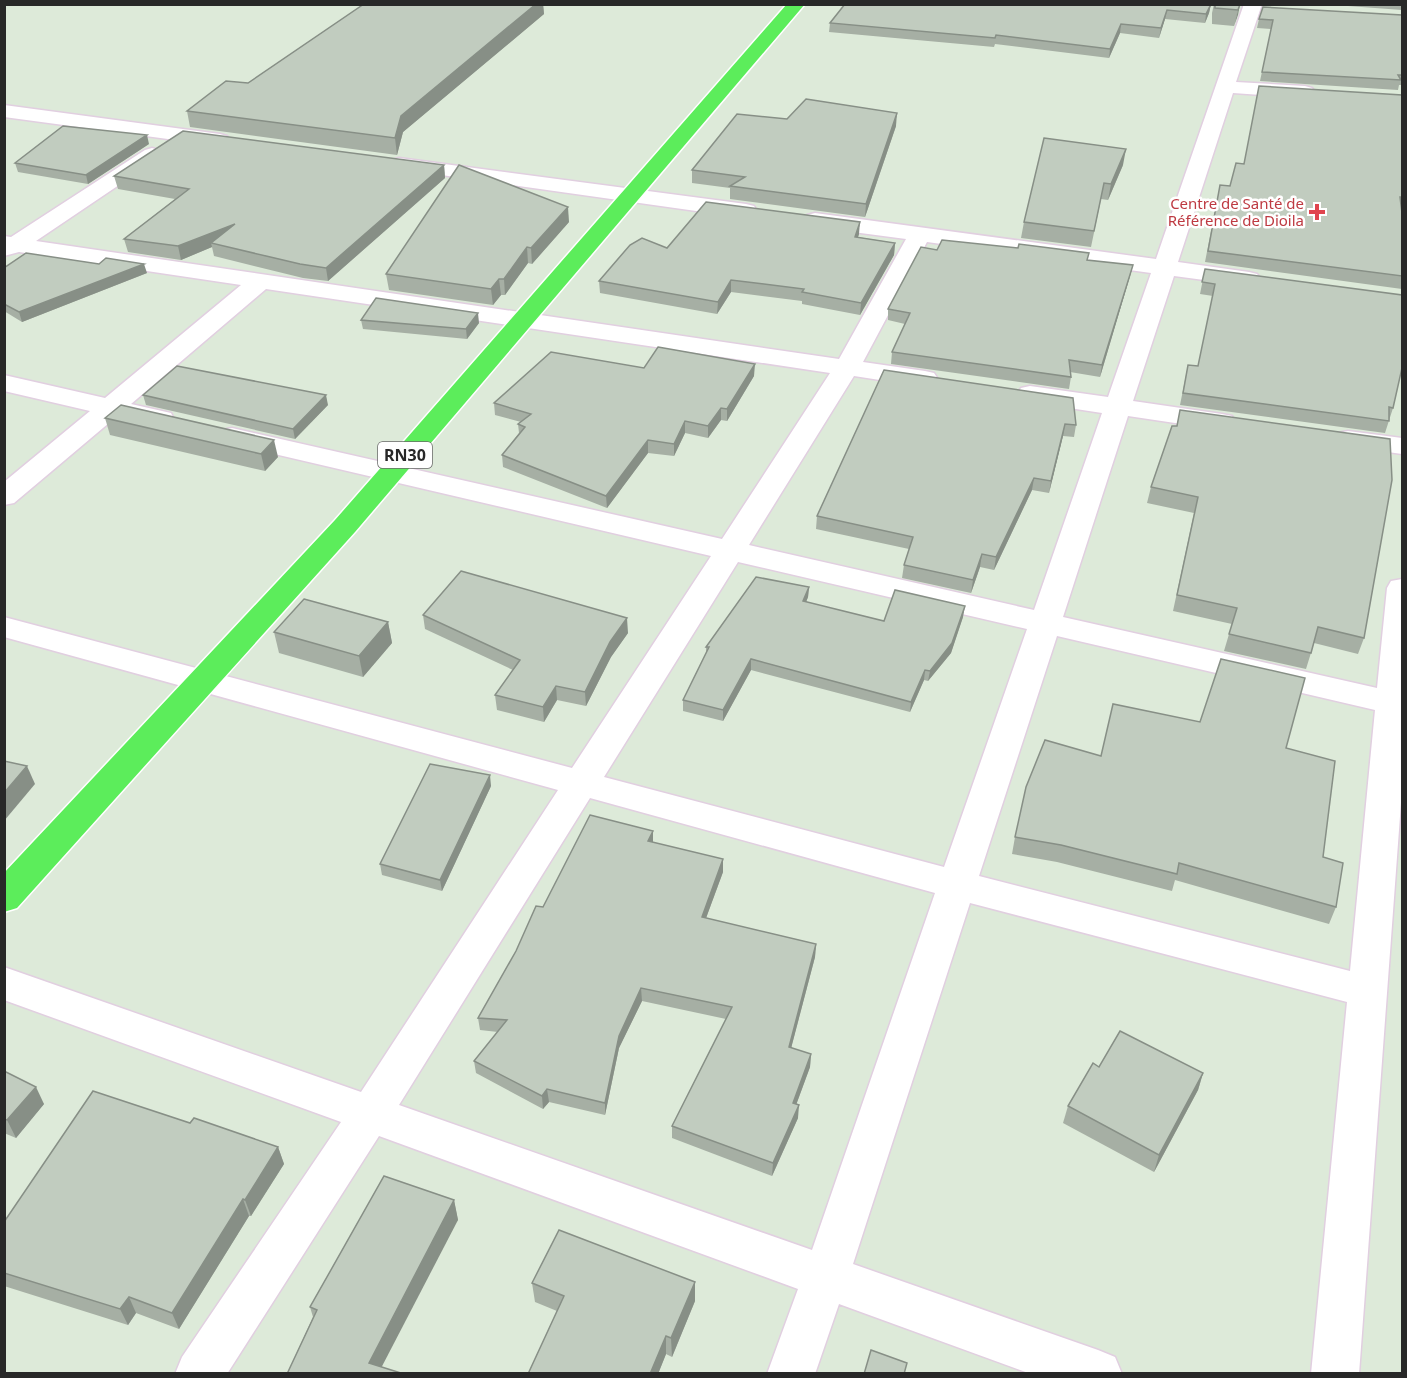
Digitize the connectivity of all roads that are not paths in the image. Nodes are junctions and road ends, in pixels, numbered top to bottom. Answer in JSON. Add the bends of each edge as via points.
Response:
{"nodes":[{"id":1,"x":797,"y":4,"type":"edge"},
{"id":2,"x":1253,"y":8,"type":"edge"},
{"id":3,"x":1226,"y":87,"type":"junction"},
{"id":4,"x":1320,"y":93,"type":"edge"},
{"id":5,"x":4,"y":111,"type":"edge"},
{"id":6,"x":181,"y":135,"type":"junction"},
{"id":7,"x":240,"y":143,"type":"edge"},
{"id":8,"x":382,"y":162,"type":"edge"},
{"id":9,"x":631,"y":195,"type":"junction"},
{"id":10,"x":770,"y":214,"type":"edge"},
{"id":11,"x":793,"y":217,"type":"edge"},
{"id":12,"x":920,"y":234,"type":"junction"},
{"id":13,"x":8,"y":246,"type":"edge"},
{"id":14,"x":1165,"y":268,"type":"junction"},
{"id":15,"x":262,"y":280,"type":"junction"},
{"id":16,"x":1272,"y":282,"type":"edge"},
{"id":17,"x":523,"y":319,"type":"junction"},
{"id":18,"x":848,"y":367,"type":"junction"},
{"id":19,"x":4,"y":383,"type":"edge"},
{"id":20,"x":953,"y":383,"type":"edge"},
{"id":21,"x":1012,"y":392,"type":"edge"},
{"id":22,"x":1118,"y":407,"type":"junction"},
{"id":23,"x":111,"y":408,"type":"junction"},
{"id":24,"x":1248,"y":425,"type":"edge"},
{"id":25,"x":1320,"y":435,"type":"edge"},
{"id":26,"x":1402,"y":446,"type":"edge"},
{"id":27,"x":390,"y":473,"type":"junction"},
{"id":28,"x":4,"y":497,"type":"edge"},
{"id":29,"x":730,"y":551,"type":"junction"},
{"id":30,"x":1402,"y":588,"type":"edge"},
{"id":31,"x":1045,"y":624,"type":"junction"},
{"id":32,"x":4,"y":627,"type":"edge"},
{"id":33,"x":203,"y":681,"type":"junction"},
{"id":34,"x":1398,"y":704,"type":"edge"},
{"id":35,"x":582,"y":783,"type":"junction"},
{"id":36,"x":957,"y":885,"type":"junction"},
{"id":37,"x":4,"y":898,"type":"edge"},
{"id":38,"x":4,"y":983,"type":"edge"},
{"id":39,"x":1368,"y":992,"type":"junction"},
{"id":40,"x":370,"y":1114,"type":"junction"},
{"id":41,"x":825,"y":1278,"type":"junction"},
{"id":42,"x":199,"y":1374,"type":"edge"},
{"id":43,"x":791,"y":1374,"type":"edge"},
{"id":44,"x":1098,"y":1374,"type":"edge"},
{"id":45,"x":1335,"y":1374,"type":"edge"}],
"edges":[{"from":1,"to":9,"type":"main road","number":"RN30"},
{"from":2,"to":3,"type":"street"},
{"from":3,"to":4,"type":"street"},
{"from":3,"to":14,"type":"street"},
{"from":5,"to":6,"type":"street"},
{"from":6,"to":7,"type":"street"},
{"from":6,"to":13,"type":"street"},
{"from":8,"to":9,"type":"street"},
{"from":9,"to":10,"type":"street"},
{"from":9,"to":17,"type":"main road","number":"RN30"},
{"from":11,"to":12,"type":"street"},
{"from":12,"to":14,"type":"street"},
{"from":12,"to":18,"type":"street"},
{"from":13,"to":15,"type":"street"},
{"from":14,"to":16,"type":"street"},
{"from":14,"to":22,"type":"street"},
{"from":15,"to":17,"type":"street"},
{"from":15,"to":23,"type":"street"},
{"from":17,"to":18,"type":"street"},
{"from":17,"to":27,"type":"main road","number":"RN30"},
{"from":18,"to":20,"type":"street"},
{"from":18,"to":29,"type":"street"},
{"from":19,"to":23,"type":"street"},
{"from":21,"to":22,"type":"street"},
{"from":22,"to":24,"type":"street"},
{"from":22,"to":31,"type":"street"},
{"from":23,"to":27,"type":"street"},
{"from":23,"to":28,"type":"street"},
{"from":25,"to":26,"type":"street"},
{"from":27,"to":29,"type":"street"},
{"from":27,"to":33,"type":"main road","number":"RN30"},
{"from":29,"to":31,"type":"street"},
{"from":29,"to":35,"type":"street"},
{"from":30,"to":34,"type":"street"},
{"from":31,"to":34,"type":"street"},
{"from":31,"to":36,"type":"street"},
{"from":32,"to":33,"type":"street"},
{"from":33,"to":35,"type":"street"},
{"from":33,"to":37,"type":"main road","number":"RN30"},
{"from":34,"to":39,"type":"street"},
{"from":35,"to":36,"type":"street"},
{"from":35,"to":40,"type":"street"},
{"from":36,"to":39,"type":"street"},
{"from":36,"to":41,"type":"street"},
{"from":38,"to":40,"type":"street"},
{"from":39,"to":45,"type":"street"},
{"from":40,"to":41,"type":"street"},
{"from":40,"to":42,"type":"street"},
{"from":41,"to":43,"type":"street"},
{"from":41,"to":44,"type":"street"}]}
